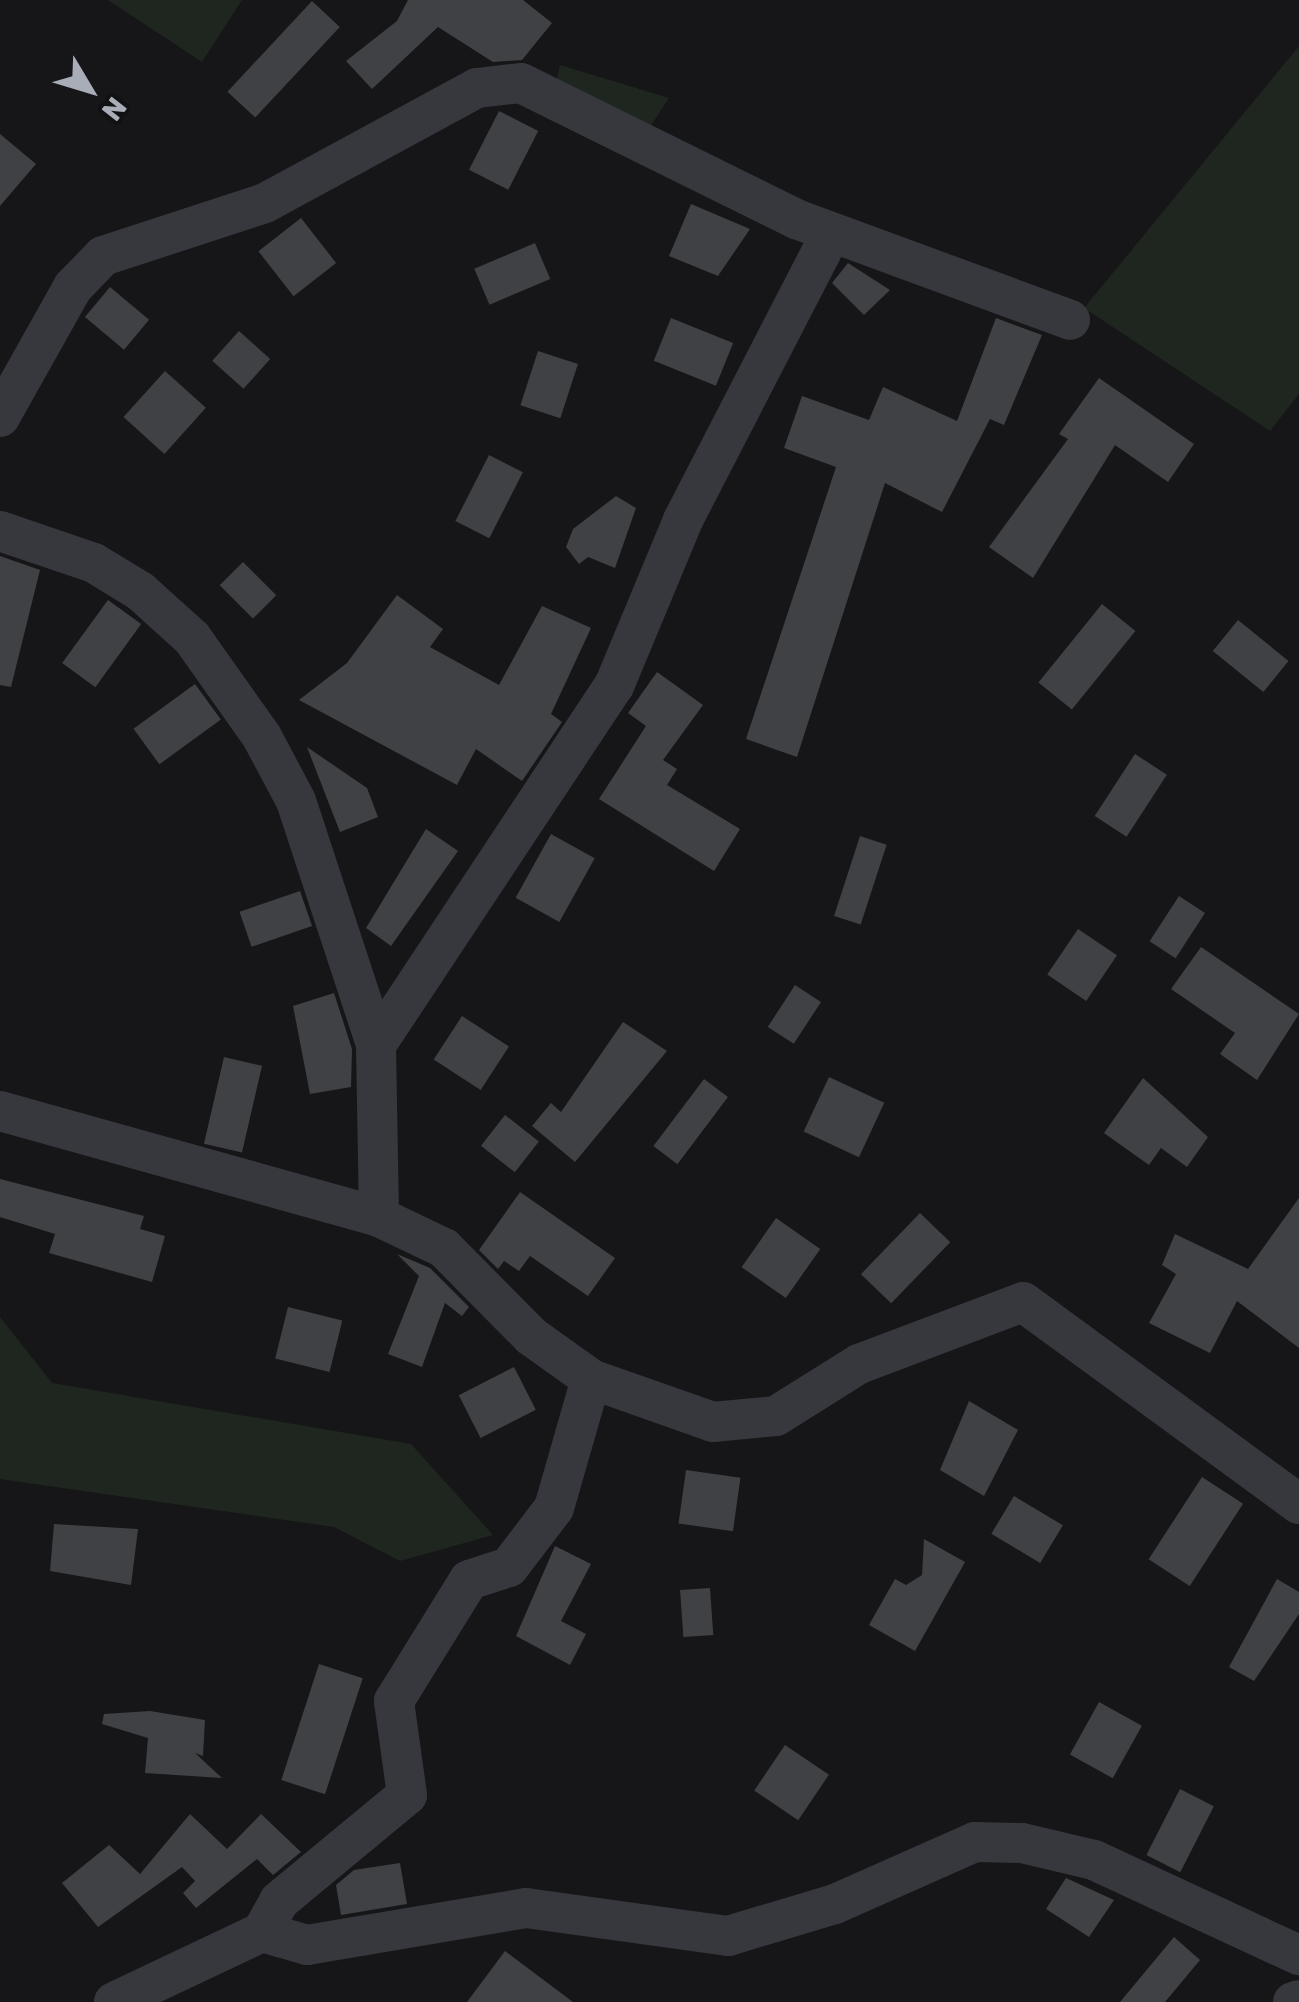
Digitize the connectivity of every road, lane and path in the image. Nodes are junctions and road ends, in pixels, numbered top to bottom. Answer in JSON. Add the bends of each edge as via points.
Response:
{"nodes":[{"id":1,"x":831,"y":233,"type":"junction"},
{"id":2,"x":1070,"y":320,"type":"dead end"},
{"id":3,"x":0,"y":417,"type":"edge"},
{"id":4,"x":0,"y":531,"type":"edge"},
{"id":5,"x":376,"y":1045,"type":"junction"},
{"id":6,"x":0,"y":1111,"type":"edge"},
{"id":7,"x":380,"y":1217,"type":"junction"},
{"id":8,"x":591,"y":1379,"type":"junction"},
{"id":9,"x":1299,"y":1504,"type":"edge"},
{"id":10,"x":262,"y":1932,"type":"junction"},
{"id":11,"x":1299,"y":1955,"type":"edge"},
{"id":12,"x":114,"y":2002,"type":"edge"}],
"edges":[{"from":1,"to":2,"type":"street"},
{"from":1,"to":3,"type":"street","via":[[521,83],[477,88],[265,203],[102,256],[72,287]]},
{"from":1,"to":5,"type":"street","via":[[683,520],[614,686]]},
{"from":4,"to":5,"type":"street","via":[[94,564],[192,638],[296,801]]},
{"from":5,"to":7,"type":"street"},
{"from":6,"to":7,"type":"street"},
{"from":7,"to":8,"type":"street","via":[[444,1248],[530,1336]]},
{"from":8,"to":9,"type":"street","via":[[713,1422],[776,1416],[859,1364],[1022,1302]]},
{"from":8,"to":10,"type":"street","via":[[554,1508],[509,1567],[469,1580],[394,1701],[407,1795],[280,1900]]},
{"from":10,"to":11,"type":"street","via":[[308,1945],[526,1908],[728,1936],[834,1904],[975,1842],[1022,1843],[1094,1860]]},
{"from":10,"to":12,"type":"street"}]}
